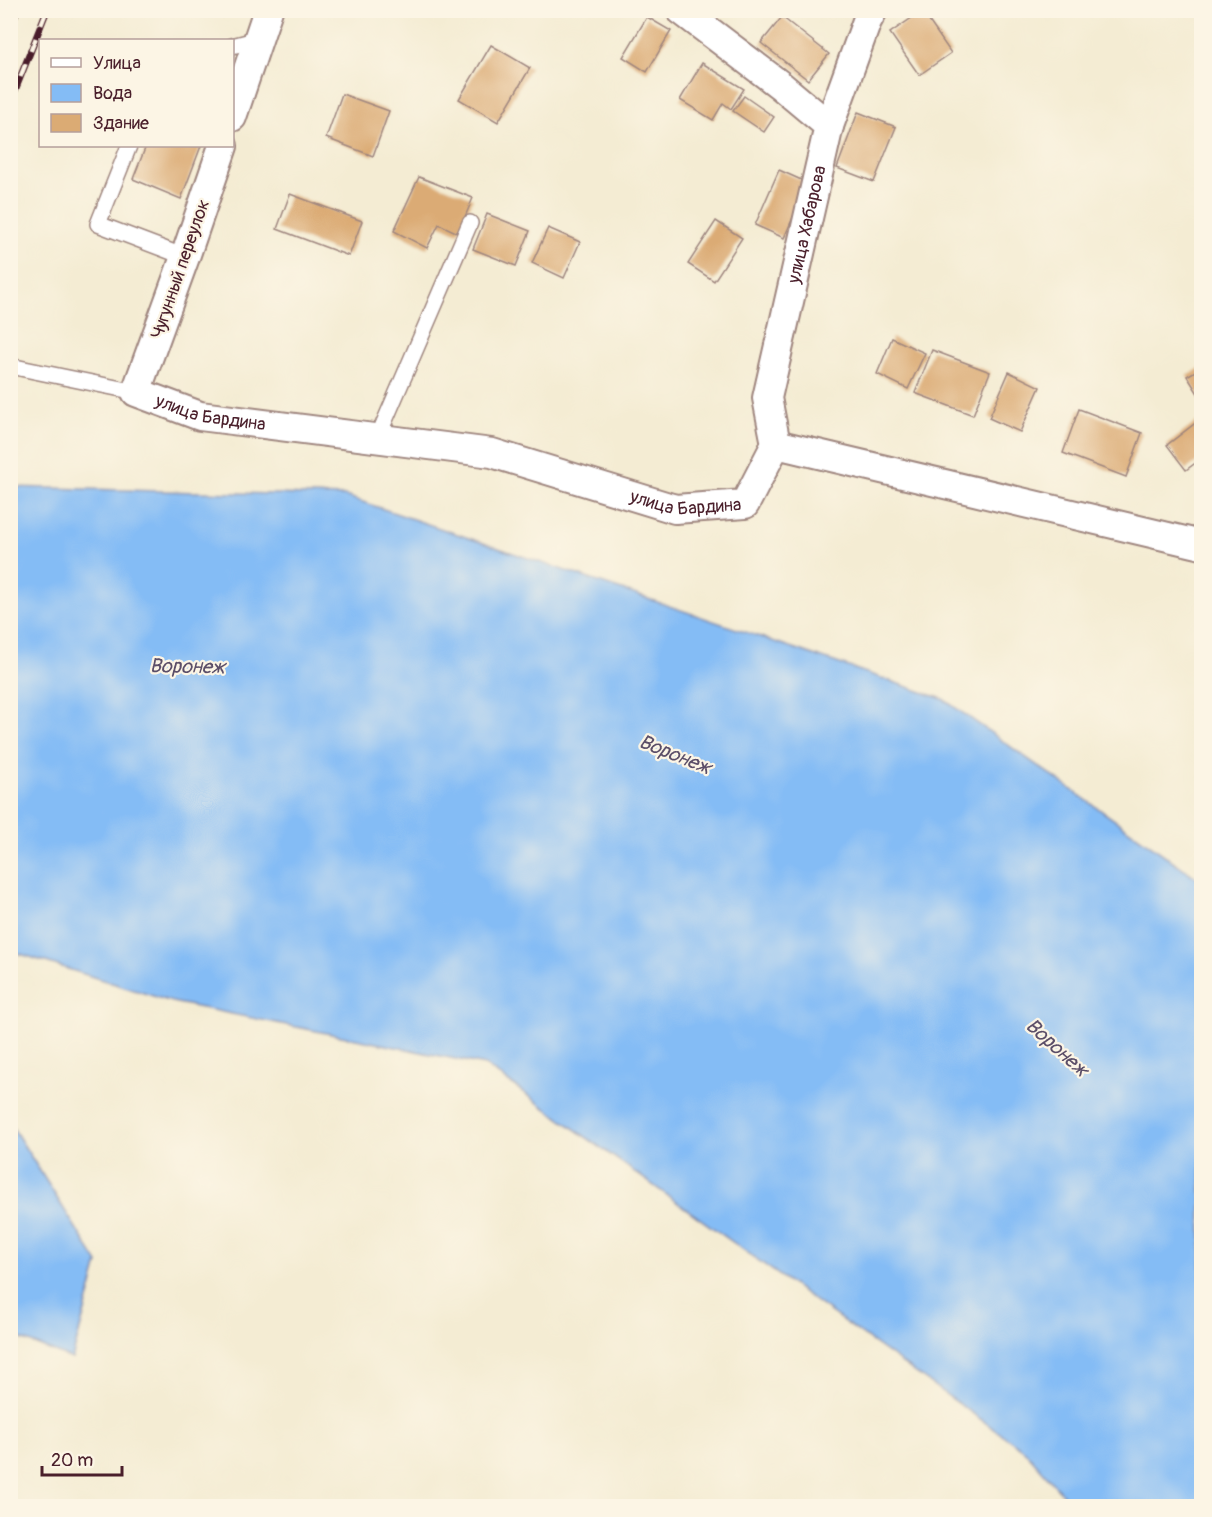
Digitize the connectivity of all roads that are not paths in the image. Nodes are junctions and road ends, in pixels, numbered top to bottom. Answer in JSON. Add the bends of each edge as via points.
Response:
{"nodes":[{"id":1,"x":268,"y":10,"type":"edge"},
{"id":2,"x":681,"y":10,"type":"edge"},
{"id":3,"x":873,"y":10,"type":"edge"},
{"id":4,"x":246,"y":43,"type":"edge"},
{"id":5,"x":234,"y":106,"type":"edge"},
{"id":6,"x":829,"y":126,"type":"junction"},
{"id":7,"x":129,"y":147,"type":"edge"},
{"id":8,"x":223,"y":147,"type":"edge"},
{"id":9,"x":470,"y":224,"type":"dead end"},
{"id":10,"x":185,"y":257,"type":"junction"},
{"id":11,"x":10,"y":366,"type":"edge"},
{"id":12,"x":136,"y":392,"type":"junction"},
{"id":13,"x":377,"y":439,"type":"junction"},
{"id":14,"x":776,"y":444,"type":"junction"},
{"id":15,"x":1202,"y":545,"type":"edge"}],
"edges":[{"from":1,"to":4,"type":"street"},
{"from":2,"to":6,"type":"street"},
{"from":3,"to":6,"type":"street","name":"улица Хабарова"},
{"from":4,"to":5,"type":"street"},
{"from":6,"to":14,"type":"street","name":"улица Хабарова","via":[[767,398]]},
{"from":7,"to":10,"type":"lane","via":[[98,224]]},
{"from":8,"to":10,"type":"street","name":"Чугунный переулок"},
{"from":9,"to":13,"type":"lane"},
{"from":10,"to":12,"type":"street","name":"Чугунный переулок"},
{"from":11,"to":12,"type":"lane"},
{"from":12,"to":13,"type":"street","name":"улица Бардина","via":[[200,416]]},
{"from":13,"to":14,"type":"street","name":"улица Бардина","via":[[492,453],[675,509],[745,504]]},
{"from":14,"to":15,"type":"street"}]}
